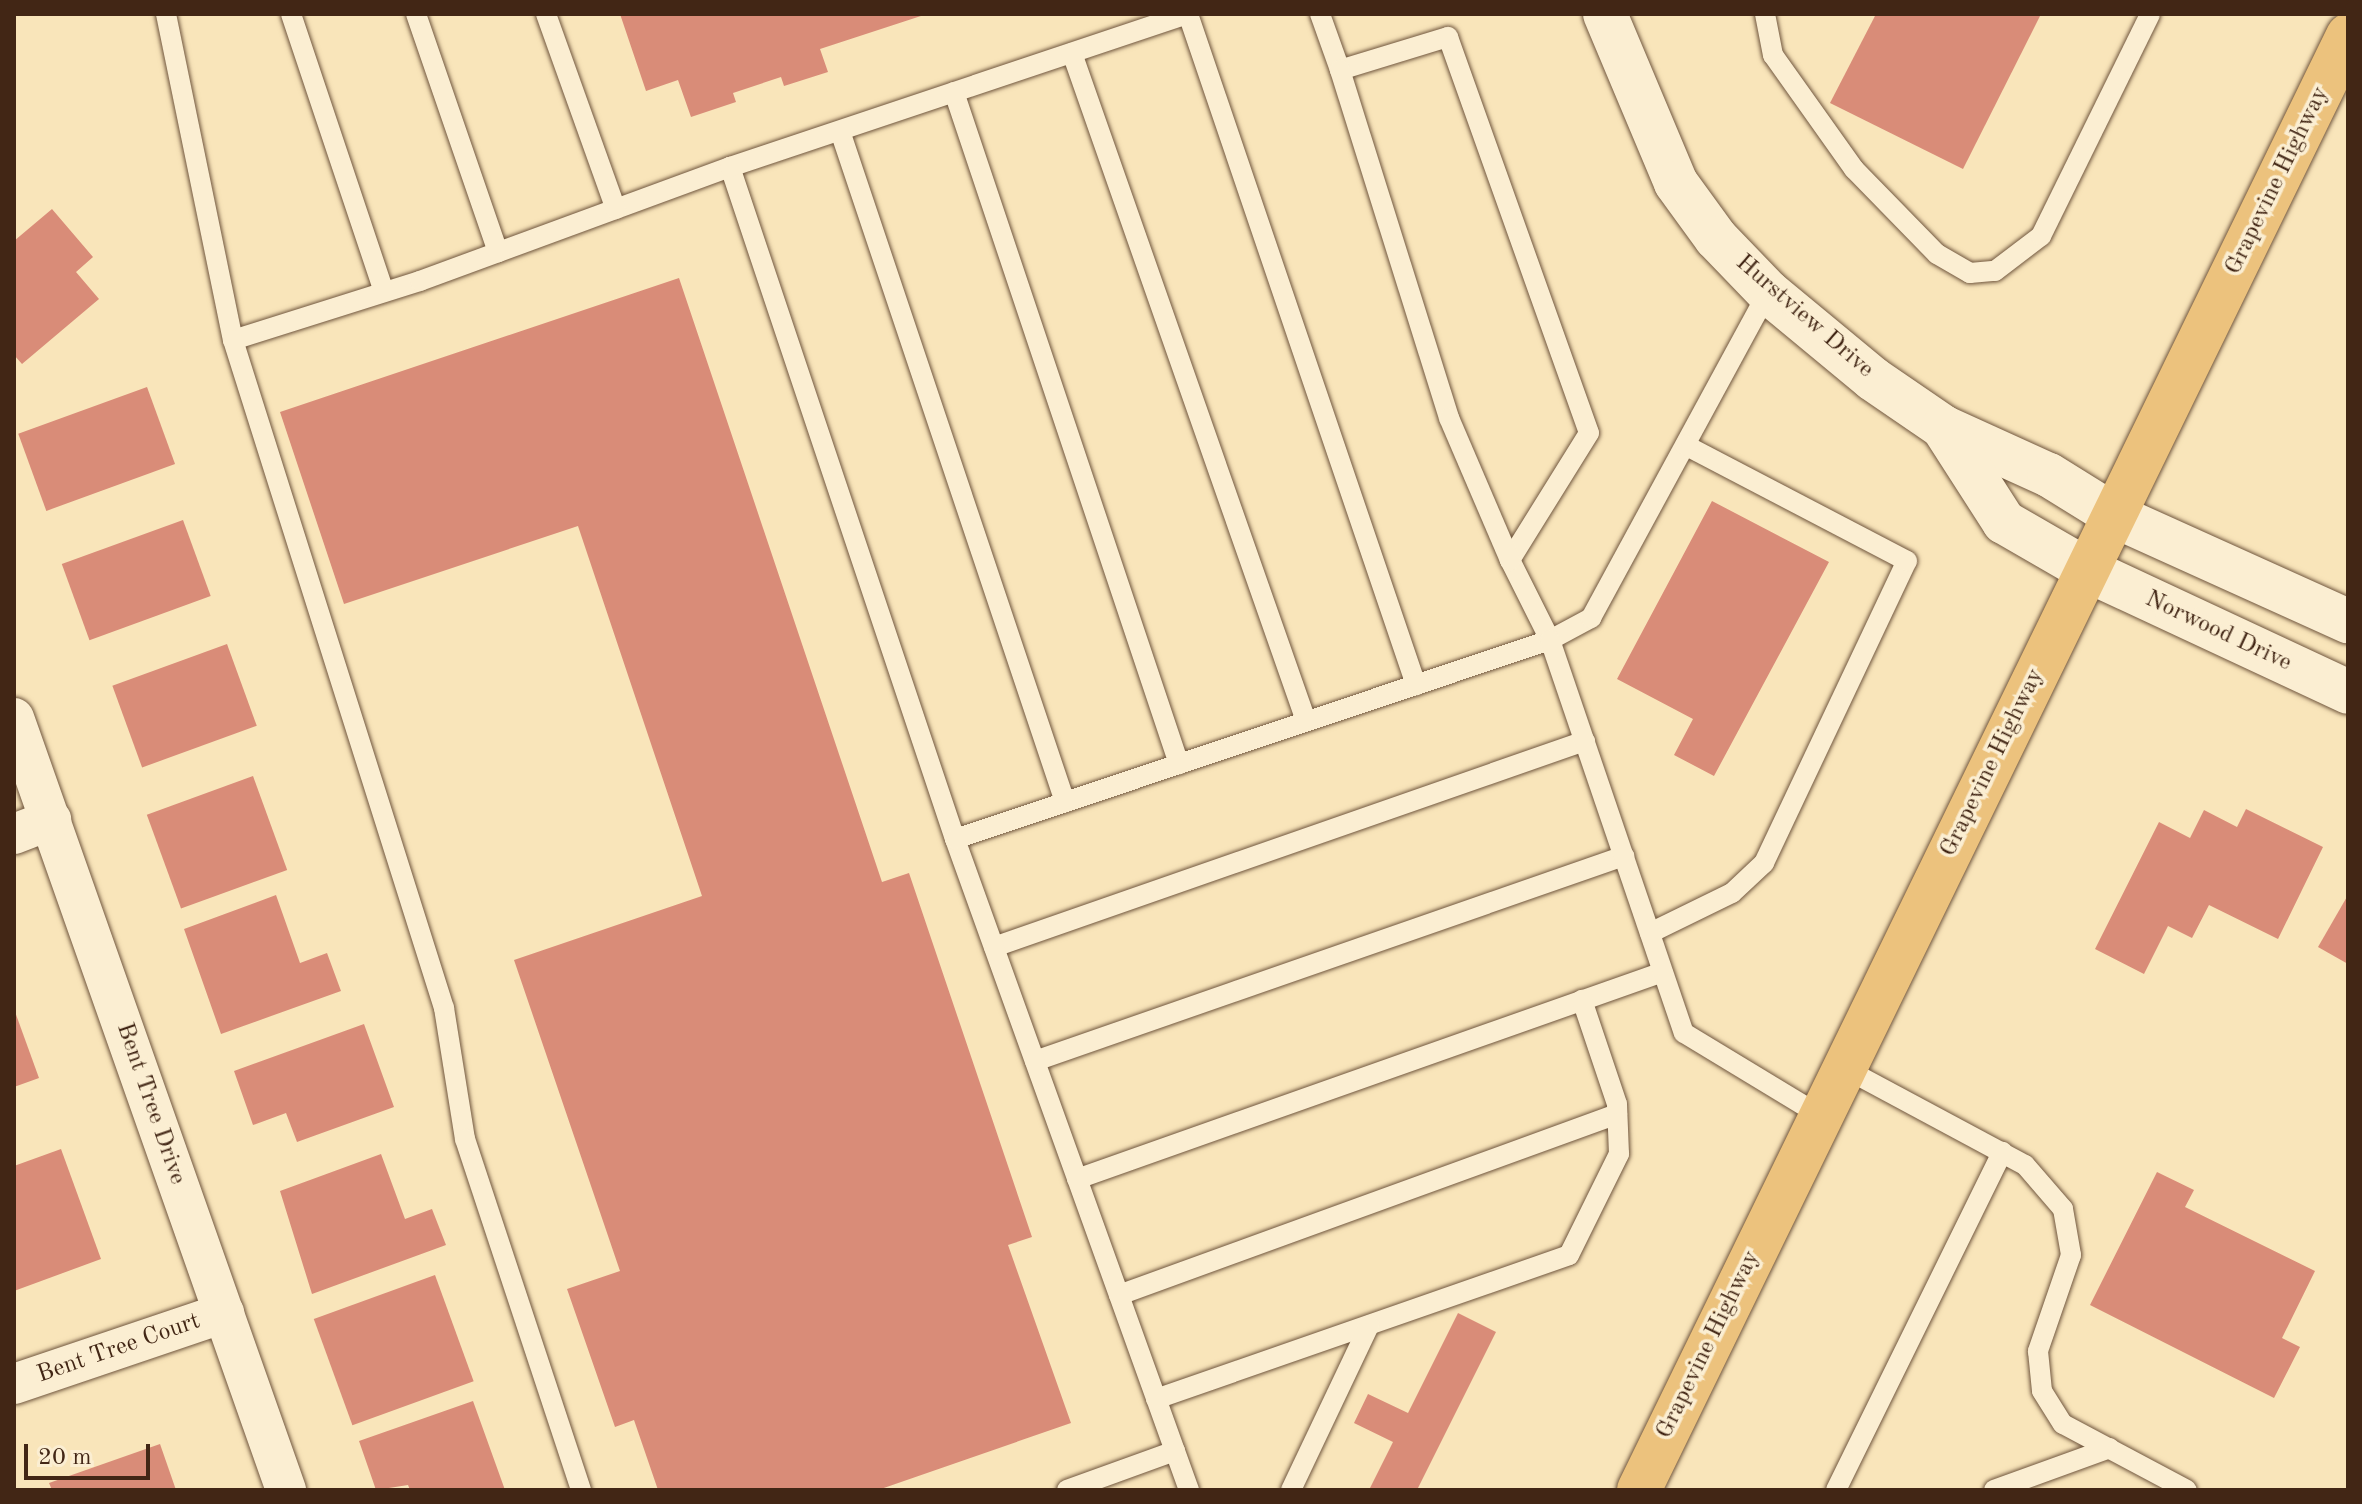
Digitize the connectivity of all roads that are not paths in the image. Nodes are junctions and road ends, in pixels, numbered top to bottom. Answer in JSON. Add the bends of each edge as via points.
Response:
{"nodes":[{"id":1,"x":166,"y":14,"type":"edge"},
{"id":2,"x":291,"y":14,"type":"edge"},
{"id":3,"x":416,"y":14,"type":"edge"},
{"id":4,"x":546,"y":14,"type":"edge"},
{"id":5,"x":1188,"y":14,"type":"edge"},
{"id":6,"x":1320,"y":14,"type":"edge"},
{"id":7,"x":1605,"y":14,"type":"edge"},
{"id":8,"x":1765,"y":14,"type":"edge"},
{"id":9,"x":2150,"y":14,"type":"edge"},
{"id":10,"x":2348,"y":36,"type":"edge"},
{"id":11,"x":1072,"y":53,"type":"junction"},
{"id":12,"x":1340,"y":70,"type":"junction"},
{"id":13,"x":954,"y":92,"type":"junction"},
{"id":14,"x":840,"y":131,"type":"junction"},
{"id":15,"x":730,"y":167,"type":"junction"},
{"id":16,"x":616,"y":209,"type":"junction"},
{"id":17,"x":498,"y":252,"type":"junction"},
{"id":18,"x":384,"y":292,"type":"junction"},
{"id":19,"x":1768,"y":292,"type":"junction"},
{"id":20,"x":233,"y":340,"type":"junction"},
{"id":21,"x":1943,"y":427,"type":"junction"},
{"id":22,"x":1685,"y":445,"type":"junction"},
{"id":23,"x":2115,"y":516,"type":"junction"},
{"id":24,"x":1510,"y":560,"type":"junction"},
{"id":25,"x":2089,"y":571,"type":"junction"},
{"id":26,"x":2348,"y":621,"type":"edge"},
{"id":27,"x":1550,"y":640,"type":"junction"},
{"id":28,"x":1416,"y":685,"type":"junction"},
{"id":29,"x":2348,"y":692,"type":"edge"},
{"id":30,"x":14,"y":718,"type":"edge"},
{"id":31,"x":1306,"y":721,"type":"junction"},
{"id":32,"x":1585,"y":741,"type":"junction"},
{"id":33,"x":1179,"y":764,"type":"junction"},
{"id":34,"x":1065,"y":802,"type":"junction"},
{"id":35,"x":51,"y":820,"type":"junction"},
{"id":36,"x":14,"y":834,"type":"edge"},
{"id":37,"x":955,"y":839,"type":"junction"},
{"id":38,"x":1624,"y":856,"type":"junction"},
{"id":39,"x":1650,"y":933,"type":"junction"},
{"id":40,"x":994,"y":947,"type":"junction"},
{"id":41,"x":1663,"y":972,"type":"junction"},
{"id":42,"x":1582,"y":1000,"type":"junction"},
{"id":43,"x":1035,"y":1061,"type":"junction"},
{"id":44,"x":1844,"y":1068,"type":"junction"},
{"id":45,"x":1617,"y":1114,"type":"junction"},
{"id":46,"x":1821,"y":1116,"type":"junction"},
{"id":47,"x":2002,"y":1152,"type":"junction"},
{"id":48,"x":1077,"y":1179,"type":"junction"},
{"id":49,"x":1119,"y":1295,"type":"junction"},
{"id":50,"x":224,"y":1313,"type":"junction"},
{"id":51,"x":1369,"y":1326,"type":"junction"},
{"id":52,"x":14,"y":1384,"type":"edge"},
{"id":53,"x":1156,"y":1399,"type":"junction"},
{"id":54,"x":2110,"y":1448,"type":"junction"},
{"id":55,"x":1175,"y":1451,"type":"junction"},
{"id":56,"x":286,"y":1490,"type":"edge"},
{"id":57,"x":581,"y":1490,"type":"edge"},
{"id":58,"x":1067,"y":1490,"type":"edge"},
{"id":59,"x":1189,"y":1490,"type":"edge"},
{"id":60,"x":1291,"y":1490,"type":"edge"},
{"id":61,"x":1639,"y":1490,"type":"edge"},
{"id":62,"x":1836,"y":1490,"type":"edge"},
{"id":63,"x":1994,"y":1490,"type":"edge"},
{"id":64,"x":2187,"y":1490,"type":"edge"}],
"edges":[{"from":1,"to":20,"type":"lane"},
{"from":2,"to":18,"type":"lane"},
{"from":3,"to":17,"type":"lane"},
{"from":4,"to":16,"type":"lane"},
{"from":5,"to":11,"type":"lane"},
{"from":5,"to":28,"type":"lane"},
{"from":6,"to":12,"type":"lane"},
{"from":7,"to":19,"type":"main road","name":"Hurstview Drive","via":[[1676,183],[1716,238]]},
{"from":8,"to":9,"type":"lane","via":[[1773,55],[1854,169],[1937,254],[1970,273],[1995,271],[2041,236]]},
{"from":10,"to":23,"type":"main road","name":"Grapevine Highway"},
{"from":11,"to":13,"type":"lane"},
{"from":11,"to":31,"type":"lane"},
{"from":12,"to":24,"type":"lane","via":[[1449,418]]},
{"from":12,"to":24,"type":"lane","via":[[1448,37],[1589,433]]},
{"from":13,"to":14,"type":"lane"},
{"from":13,"to":33,"type":"lane"},
{"from":14,"to":15,"type":"lane"},
{"from":14,"to":34,"type":"lane"},
{"from":15,"to":16,"type":"lane"},
{"from":15,"to":37,"type":"lane"},
{"from":16,"to":17,"type":"lane"},
{"from":17,"to":18,"type":"lane"},
{"from":18,"to":20,"type":"lane"},
{"from":19,"to":21,"type":"main road","name":"Hurstview Drive"},
{"from":19,"to":22,"type":"lane"},
{"from":20,"to":57,"type":"lane","via":[[444,1008],[465,1139]]},
{"from":21,"to":23,"type":"main road","name":"Hurstview Drive","via":[[2049,475]]},
{"from":21,"to":25,"type":"main road","name":"Hurstview Drive","via":[[2004,522]]},
{"from":22,"to":27,"type":"lane","via":[[1591,618]]},
{"from":22,"to":39,"type":"lane","via":[[1907,561],[1764,863],[1732,893]]},
{"from":23,"to":25,"type":"main road","name":"Grapevine Highway"},
{"from":23,"to":26,"type":"main road"},
{"from":24,"to":27,"type":"lane"},
{"from":25,"to":29,"type":"main road","name":"Norwood Drive"},
{"from":25,"to":44,"type":"main road","name":"Grapevine Highway"},
{"from":27,"to":28,"type":"lane"},
{"from":27,"to":32,"type":"lane"},
{"from":28,"to":31,"type":"lane"},
{"from":30,"to":35,"type":"street","name":"Bent Tree Drive"},
{"from":31,"to":33,"type":"lane"},
{"from":32,"to":38,"type":"lane"},
{"from":32,"to":40,"type":"lane"},
{"from":33,"to":34,"type":"lane"},
{"from":34,"to":37,"type":"lane"},
{"from":35,"to":36,"type":"street"},
{"from":35,"to":50,"type":"street","name":"Bent Tree Drive"},
{"from":37,"to":40,"type":"lane"},
{"from":38,"to":39,"type":"lane"},
{"from":38,"to":43,"type":"lane"},
{"from":39,"to":41,"type":"lane"},
{"from":40,"to":43,"type":"lane"},
{"from":41,"to":42,"type":"lane"},
{"from":41,"to":46,"type":"lane","via":[[1684,1033]]},
{"from":42,"to":45,"type":"lane"},
{"from":42,"to":48,"type":"lane"},
{"from":43,"to":48,"type":"lane"},
{"from":44,"to":46,"type":"main road","name":"Grapevine Highway"},
{"from":44,"to":47,"type":"lane"},
{"from":45,"to":49,"type":"lane"},
{"from":45,"to":51,"type":"lane","via":[[1619,1154],[1569,1255]]},
{"from":46,"to":61,"type":"main road","name":"Grapevine Highway"},
{"from":47,"to":54,"type":"lane","via":[[2025,1165],[2063,1209],[2071,1255],[2038,1351],[2042,1391],[2063,1424]]},
{"from":47,"to":62,"type":"lane"},
{"from":48,"to":49,"type":"lane"},
{"from":49,"to":53,"type":"lane"},
{"from":50,"to":52,"type":"street","name":"Bent Tree Court"},
{"from":50,"to":56,"type":"street","name":"Bent Tree Drive"},
{"from":51,"to":53,"type":"lane"},
{"from":51,"to":60,"type":"lane"},
{"from":53,"to":55,"type":"lane"},
{"from":54,"to":63,"type":"lane"},
{"from":54,"to":64,"type":"lane"},
{"from":55,"to":58,"type":"lane"},
{"from":55,"to":59,"type":"lane"}]}
